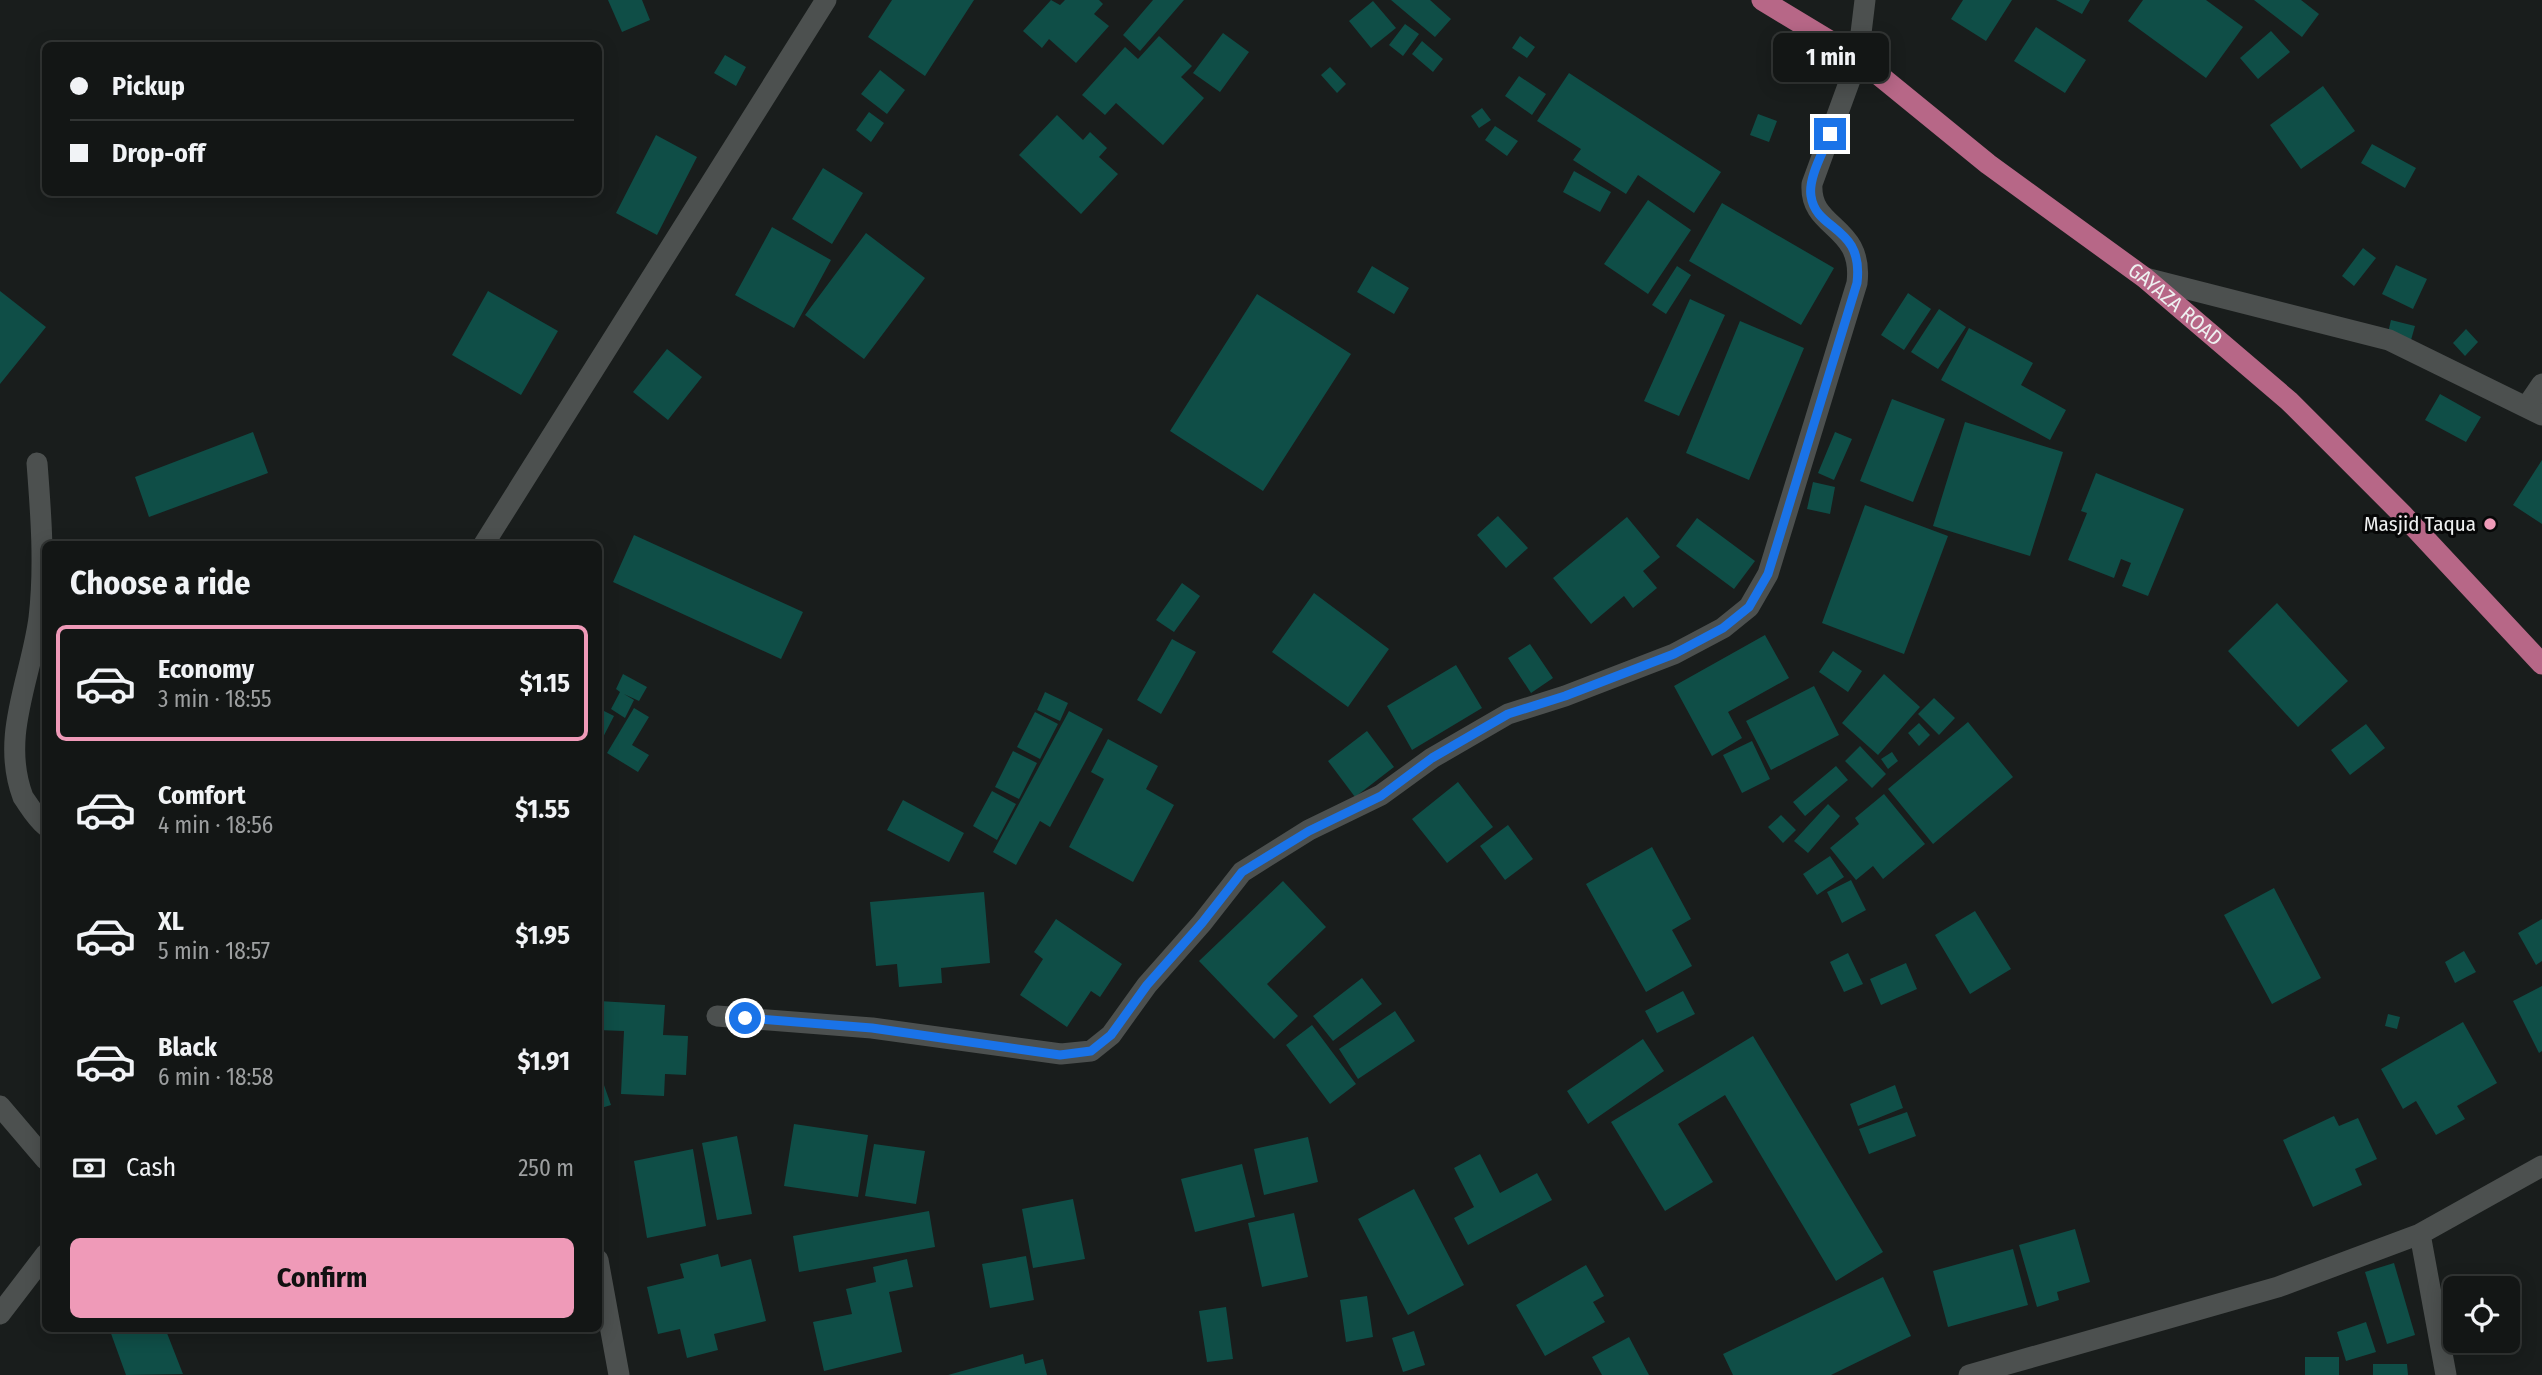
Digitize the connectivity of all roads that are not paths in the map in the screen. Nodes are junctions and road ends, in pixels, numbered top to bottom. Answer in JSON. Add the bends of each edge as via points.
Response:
{"nodes":[{"id":1,"x":826,"y":0,"type":"edge"},
{"id":2,"x":1762,"y":0,"type":"edge"},
{"id":3,"x":1865,"y":0,"type":"edge"},
{"id":4,"x":1858,"y":58,"type":"junction"},
{"id":5,"x":2145,"y":278,"type":"junction"},
{"id":6,"x":2542,"y":384,"type":"edge"},
{"id":7,"x":2534,"y":410,"type":"edge"},
{"id":8,"x":37,"y":463,"type":"dead end"},
{"id":9,"x":486,"y":541,"type":"edge"},
{"id":10,"x":42,"y":564,"type":"edge"},
{"id":11,"x":42,"y":564,"type":"edge"},
{"id":12,"x":2542,"y":664,"type":"edge"},
{"id":13,"x":42,"y":821,"type":"edge"},
{"id":14,"x":717,"y":1016,"type":"dead end"},
{"id":15,"x":0,"y":1106,"type":"edge"},
{"id":16,"x":42,"y":1155,"type":"edge"},
{"id":17,"x":2542,"y":1166,"type":"edge"},
{"id":18,"x":2420,"y":1234,"type":"junction"},
{"id":19,"x":42,"y":1259,"type":"edge"},
{"id":20,"x":602,"y":1281,"type":"edge"},
{"id":21,"x":0,"y":1314,"type":"edge"},
{"id":22,"x":619,"y":1375,"type":"edge"},
{"id":23,"x":1969,"y":1375,"type":"edge"},
{"id":24,"x":2446,"y":1375,"type":"edge"}],
"edges":[{"from":1,"to":9,"type":"street"},
{"from":2,"to":4,"type":"main road","name":"GAYAZA ROAD"},
{"from":3,"to":4,"type":"street"},
{"from":4,"to":5,"type":"main road","name":"GAYAZA ROAD","via":[[1988,164]]},
{"from":4,"to":14,"type":"street","via":[[1811,197],[1855,248],[1857,283],[1768,574],[1749,607],[1723,628],[1674,654],[1508,714],[1432,758],[1381,796],[1309,831],[1242,872],[1111,1035],[1091,1051],[1060,1055],[872,1028]]},
{"from":5,"to":7,"type":"street","via":[[2389,340]]},
{"from":5,"to":12,"type":"main road","name":"GAYAZA ROAD","via":[[2289,401]]},
{"from":6,"to":7,"type":"street"},
{"from":8,"to":11,"type":"street"},
{"from":10,"to":13,"type":"street","via":[[38,620],[7,720],[5,752],[16,787]]},
{"from":15,"to":16,"type":"street"},
{"from":17,"to":18,"type":"street"},
{"from":18,"to":23,"type":"street","via":[[2278,1287]]},
{"from":18,"to":24,"type":"street"},
{"from":19,"to":21,"type":"street"},
{"from":20,"to":22,"type":"street"}]}
